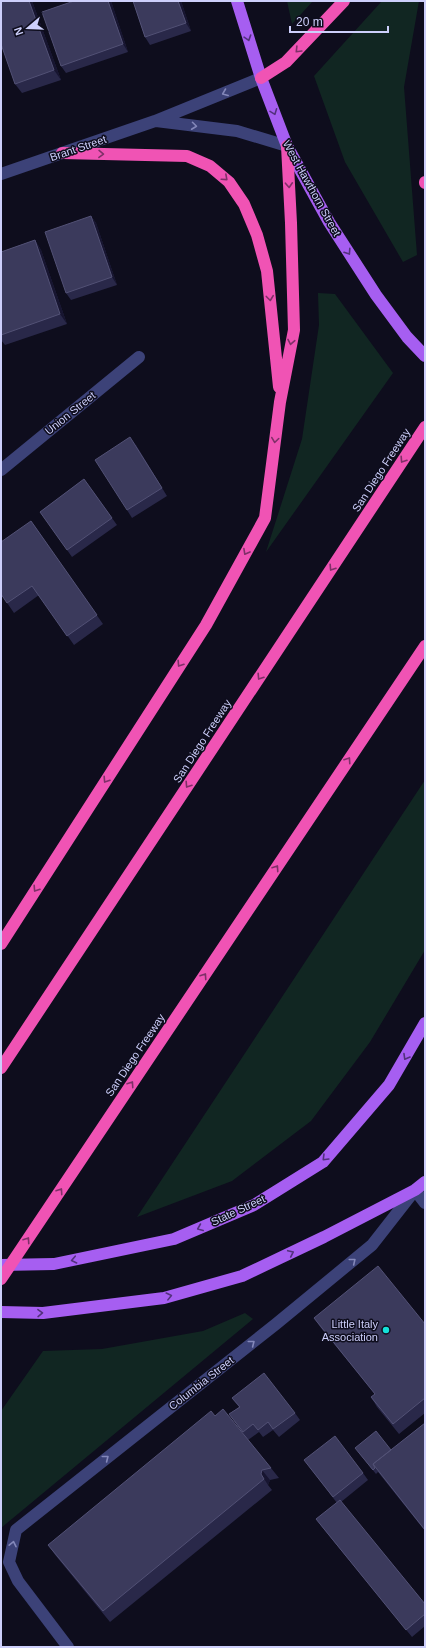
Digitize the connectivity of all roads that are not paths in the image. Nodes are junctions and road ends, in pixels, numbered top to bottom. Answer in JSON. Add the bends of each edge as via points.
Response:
{"nodes":[{"id":1,"x":237,"y":1,"type":"edge"},
{"id":2,"x":344,"y":1,"type":"edge"},
{"id":3,"x":261,"y":78,"type":"junction"},
{"id":4,"x":155,"y":121,"type":"junction"},
{"id":5,"x":287,"y":146,"type":"junction"},
{"id":6,"x":62,"y":153,"type":"junction"},
{"id":7,"x":1,"y":174,"type":"edge"},
{"id":8,"x":425,"y":356,"type":"edge"},
{"id":9,"x":139,"y":357,"type":"dead end"},
{"id":10,"x":280,"y":402,"type":"junction"},
{"id":11,"x":425,"y":427,"type":"edge"},
{"id":12,"x":1,"y":470,"type":"edge"},
{"id":13,"x":425,"y":646,"type":"edge"},
{"id":14,"x":1,"y":944,"type":"edge"},
{"id":15,"x":425,"y":1024,"type":"edge"},
{"id":16,"x":1,"y":1068,"type":"edge"},
{"id":17,"x":425,"y":1182,"type":"edge"},
{"id":18,"x":415,"y":1190,"type":"junction"},
{"id":19,"x":425,"y":1203,"type":"edge"},
{"id":20,"x":1,"y":1265,"type":"edge"},
{"id":21,"x":1,"y":1279,"type":"edge"},
{"id":22,"x":1,"y":1312,"type":"edge"},
{"id":23,"x":68,"y":1647,"type":"edge"}],
"edges":[{"from":1,"to":3,"type":"main road","name":"West Hawthorn Street","one_way":true},
{"from":2,"to":3,"type":"highway","one_way":true,"via":[[286,62]]},
{"from":3,"to":4,"type":"street","name":"Brant Street","one_way":true},
{"from":3,"to":5,"type":"main road","name":"West Hawthorn Street","one_way":true},
{"from":4,"to":5,"type":"street","name":"Brant Street","one_way":true,"via":[[237,131]]},
{"from":4,"to":6,"type":"street","name":"Brant Street"},
{"from":5,"to":8,"type":"main road","name":"West Hawthorn Street","one_way":true,"via":[[329,222],[369,284],[407,337]]},
{"from":5,"to":10,"type":"highway","one_way":true,"via":[[294,330]]},
{"from":6,"to":7,"type":"street","name":"Brant Street"},
{"from":6,"to":10,"type":"highway","one_way":true,"via":[[187,156],[210,166],[229,182],[244,204],[267,271]]},
{"from":9,"to":12,"type":"street","name":"Union Street"},
{"from":10,"to":14,"type":"highway","one_way":true,"via":[[265,518],[206,625]]},
{"from":11,"to":16,"type":"highway","name":"San Diego Freeway","one_way":true},
{"from":21,"to":13,"type":"highway","name":"San Diego Freeway","one_way":true},
{"from":15,"to":20,"type":"main road","name":"State Street","one_way":true,"via":[[389,1086],[323,1162],[254,1205],[174,1239],[54,1264]]},
{"from":17,"to":18,"type":"main road","name":"Columbia Street"},
{"from":18,"to":19,"type":"street"},
{"from":22,"to":18,"type":"main road","name":"Columbia Street","one_way":true,"via":[[43,1313],[164,1298],[242,1276]]},
{"from":23,"to":18,"type":"street","name":"Columbia Street","one_way":true,"via":[[18,1581],[9,1562],[16,1530],[372,1245]]}]}
